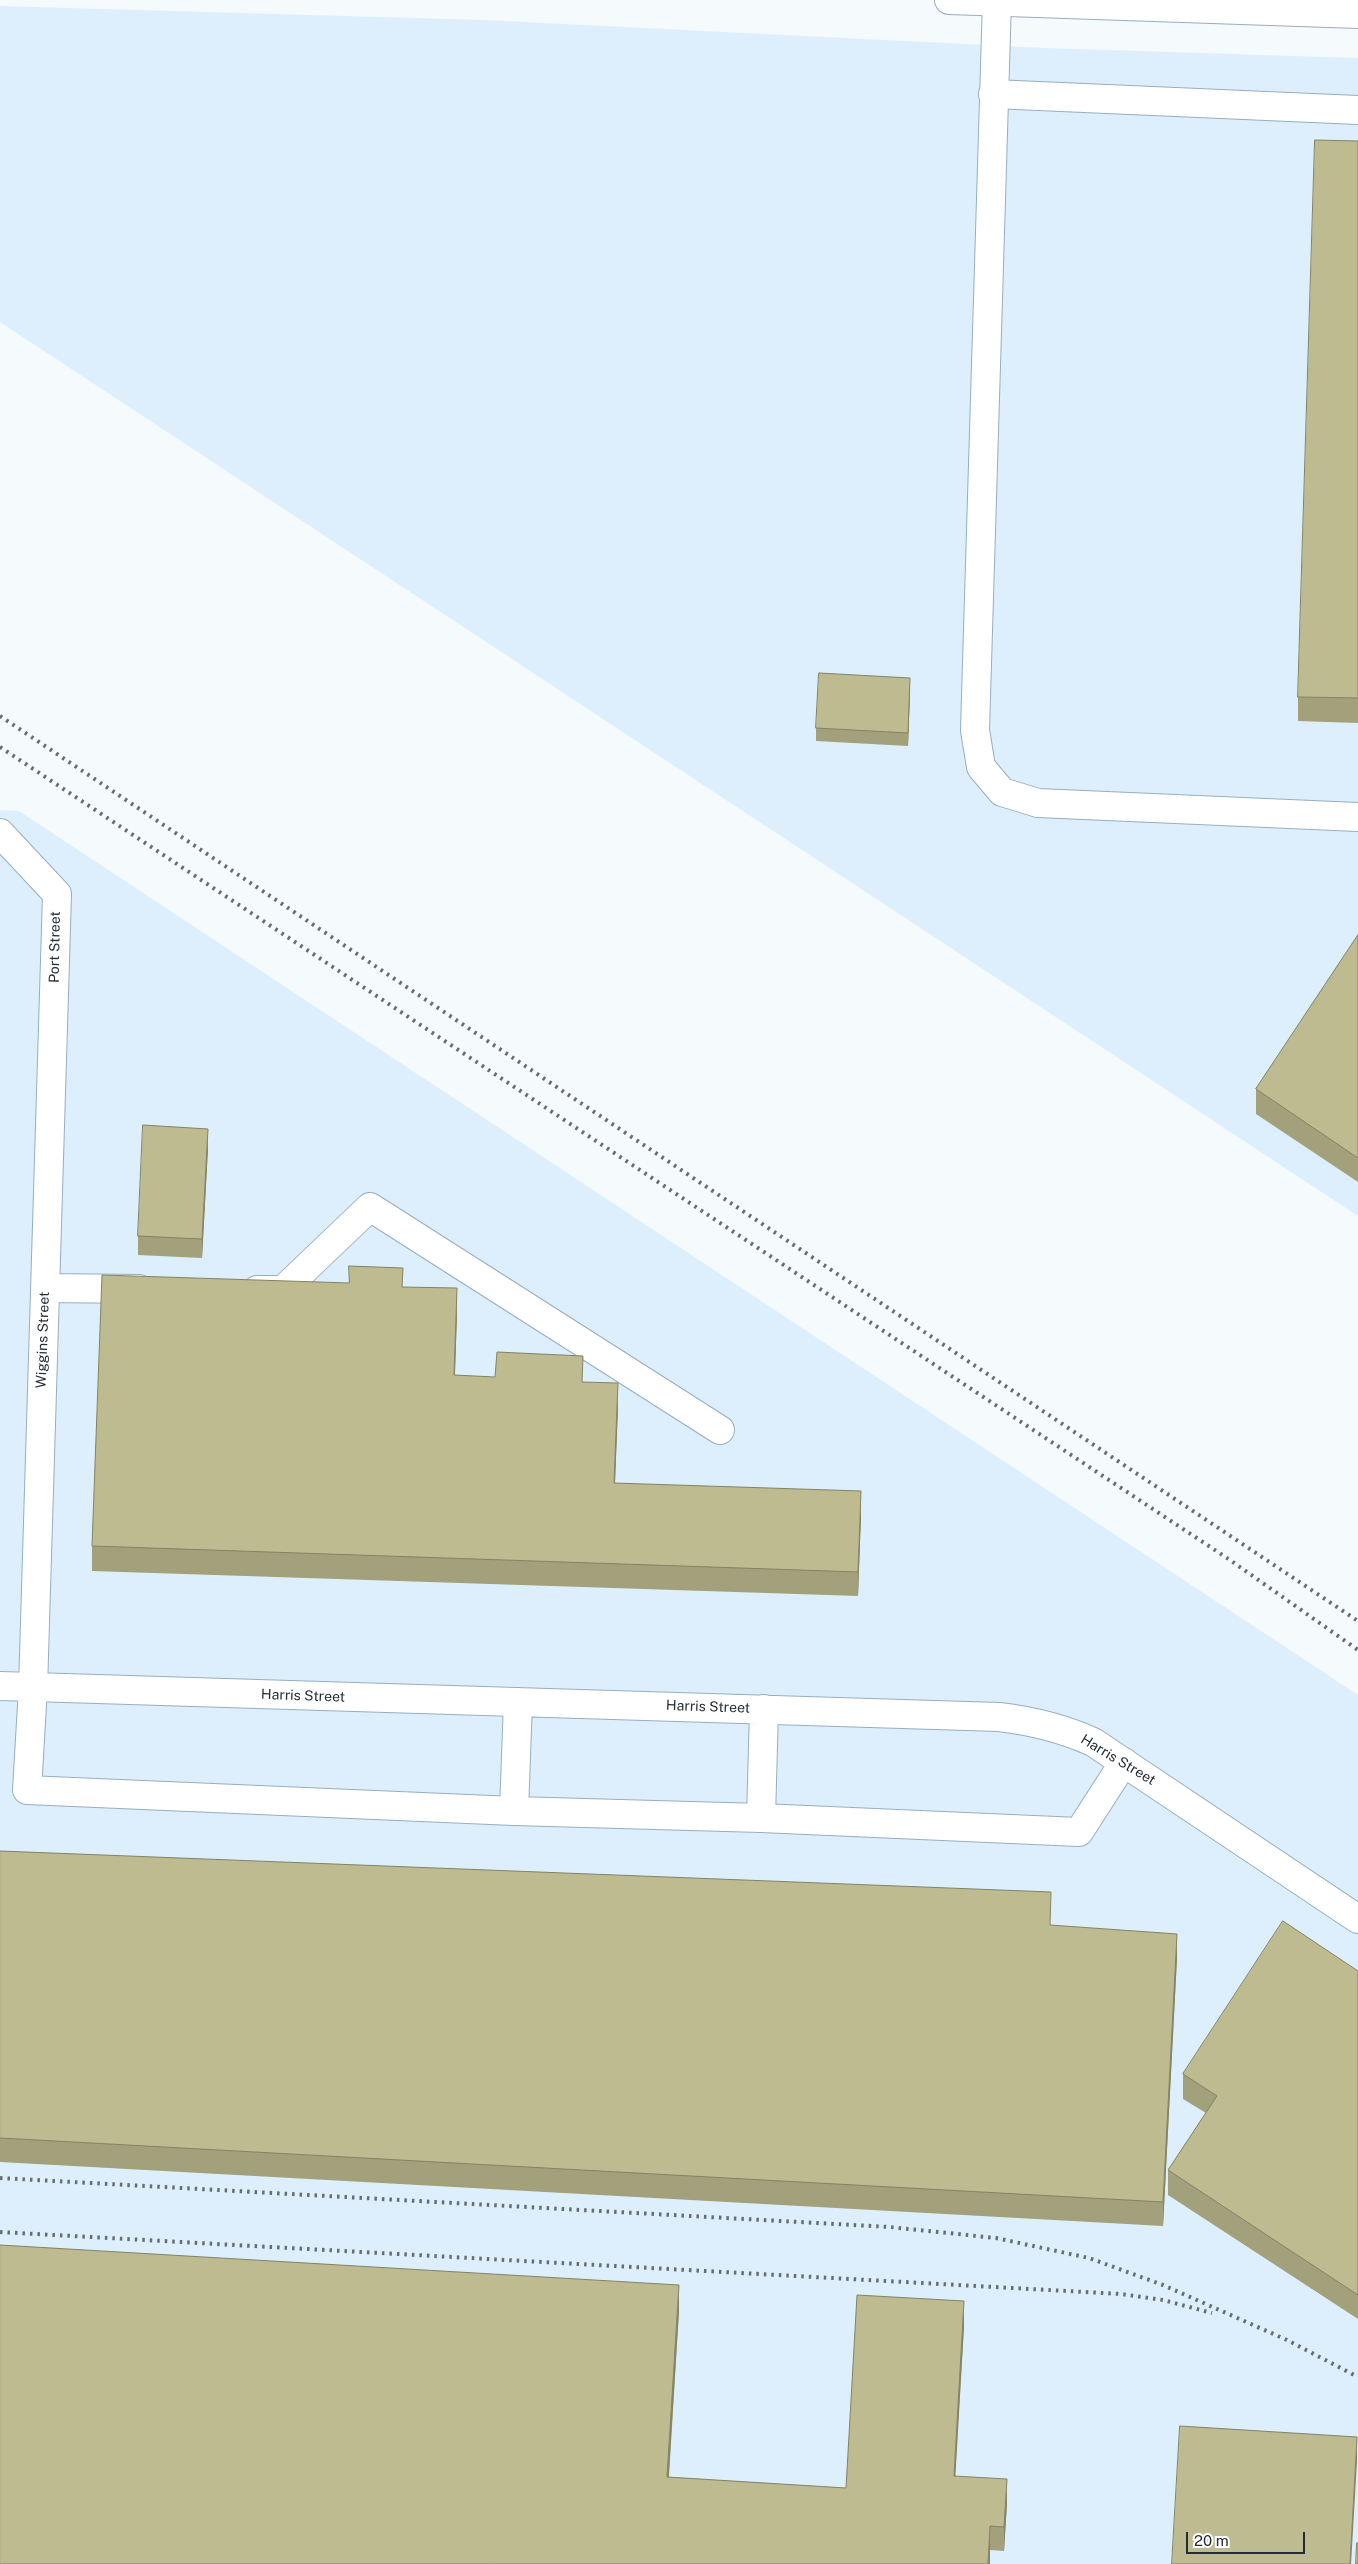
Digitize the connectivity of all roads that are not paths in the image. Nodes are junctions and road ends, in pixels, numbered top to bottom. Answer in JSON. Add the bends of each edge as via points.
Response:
{"nodes":[{"id":1,"x":949,"y":0,"type":"edge"},
{"id":2,"x":997,"y":1,"type":"edge"},
{"id":3,"x":1358,"y":14,"type":"edge"},
{"id":4,"x":993,"y":94,"type":"junction"},
{"id":5,"x":1358,"y":110,"type":"edge"},
{"id":6,"x":1358,"y":817,"type":"edge"},
{"id":7,"x":0,"y":833,"type":"edge"},
{"id":8,"x":54,"y":993,"type":"joint"},
{"id":9,"x":45,"y":1288,"type":"junction"},
{"id":10,"x":164,"y":1289,"type":"edge"},
{"id":11,"x":233,"y":1289,"type":"edge"},
{"id":12,"x":720,"y":1430,"type":"dead end"},
{"id":13,"x":0,"y":1686,"type":"edge"},
{"id":14,"x":33,"y":1688,"type":"junction"},
{"id":15,"x":518,"y":1702,"type":"junction"},
{"id":16,"x":764,"y":1709,"type":"junction"},
{"id":17,"x":1124,"y":1762,"type":"junction"},
{"id":18,"x":514,"y":1811,"type":"junction"},
{"id":19,"x":761,"y":1818,"type":"junction"},
{"id":20,"x":1358,"y":1919,"type":"edge"}],
"edges":[{"from":1,"to":2,"type":"street"},
{"from":2,"to":3,"type":"street"},
{"from":2,"to":4,"type":"street"},
{"from":4,"to":5,"type":"street"},
{"from":4,"to":6,"type":"street","via":[[975,730],[981,767],[1002,792],[1038,803]]},
{"from":7,"to":8,"type":"street","name":"Port Street","via":[[56,894]]},
{"from":8,"to":9,"type":"street","name":"Wiggins Street"},
{"from":9,"to":10,"type":"street"},
{"from":9,"to":14,"type":"street","name":"Wiggins Street"},
{"from":11,"to":12,"type":"street","via":[[283,1290],[370,1207]]},
{"from":13,"to":14,"type":"street","name":"Harris Street"},
{"from":14,"to":15,"type":"street","name":"Harris Street"},
{"from":14,"to":18,"type":"street","name":"Wiggins Street","via":[[27,1790]]},
{"from":15,"to":16,"type":"street","name":"Harris Street"},
{"from":15,"to":18,"type":"street"},
{"from":16,"to":17,"type":"street","name":"Harris Street","via":[[1024,1720],[1064,1729],[1093,1742]]},
{"from":16,"to":19,"type":"street"},
{"from":17,"to":19,"type":"street","via":[[1079,1832]]},
{"from":17,"to":20,"type":"street","name":"Harris Street"},
{"from":18,"to":19,"type":"street"}]}
